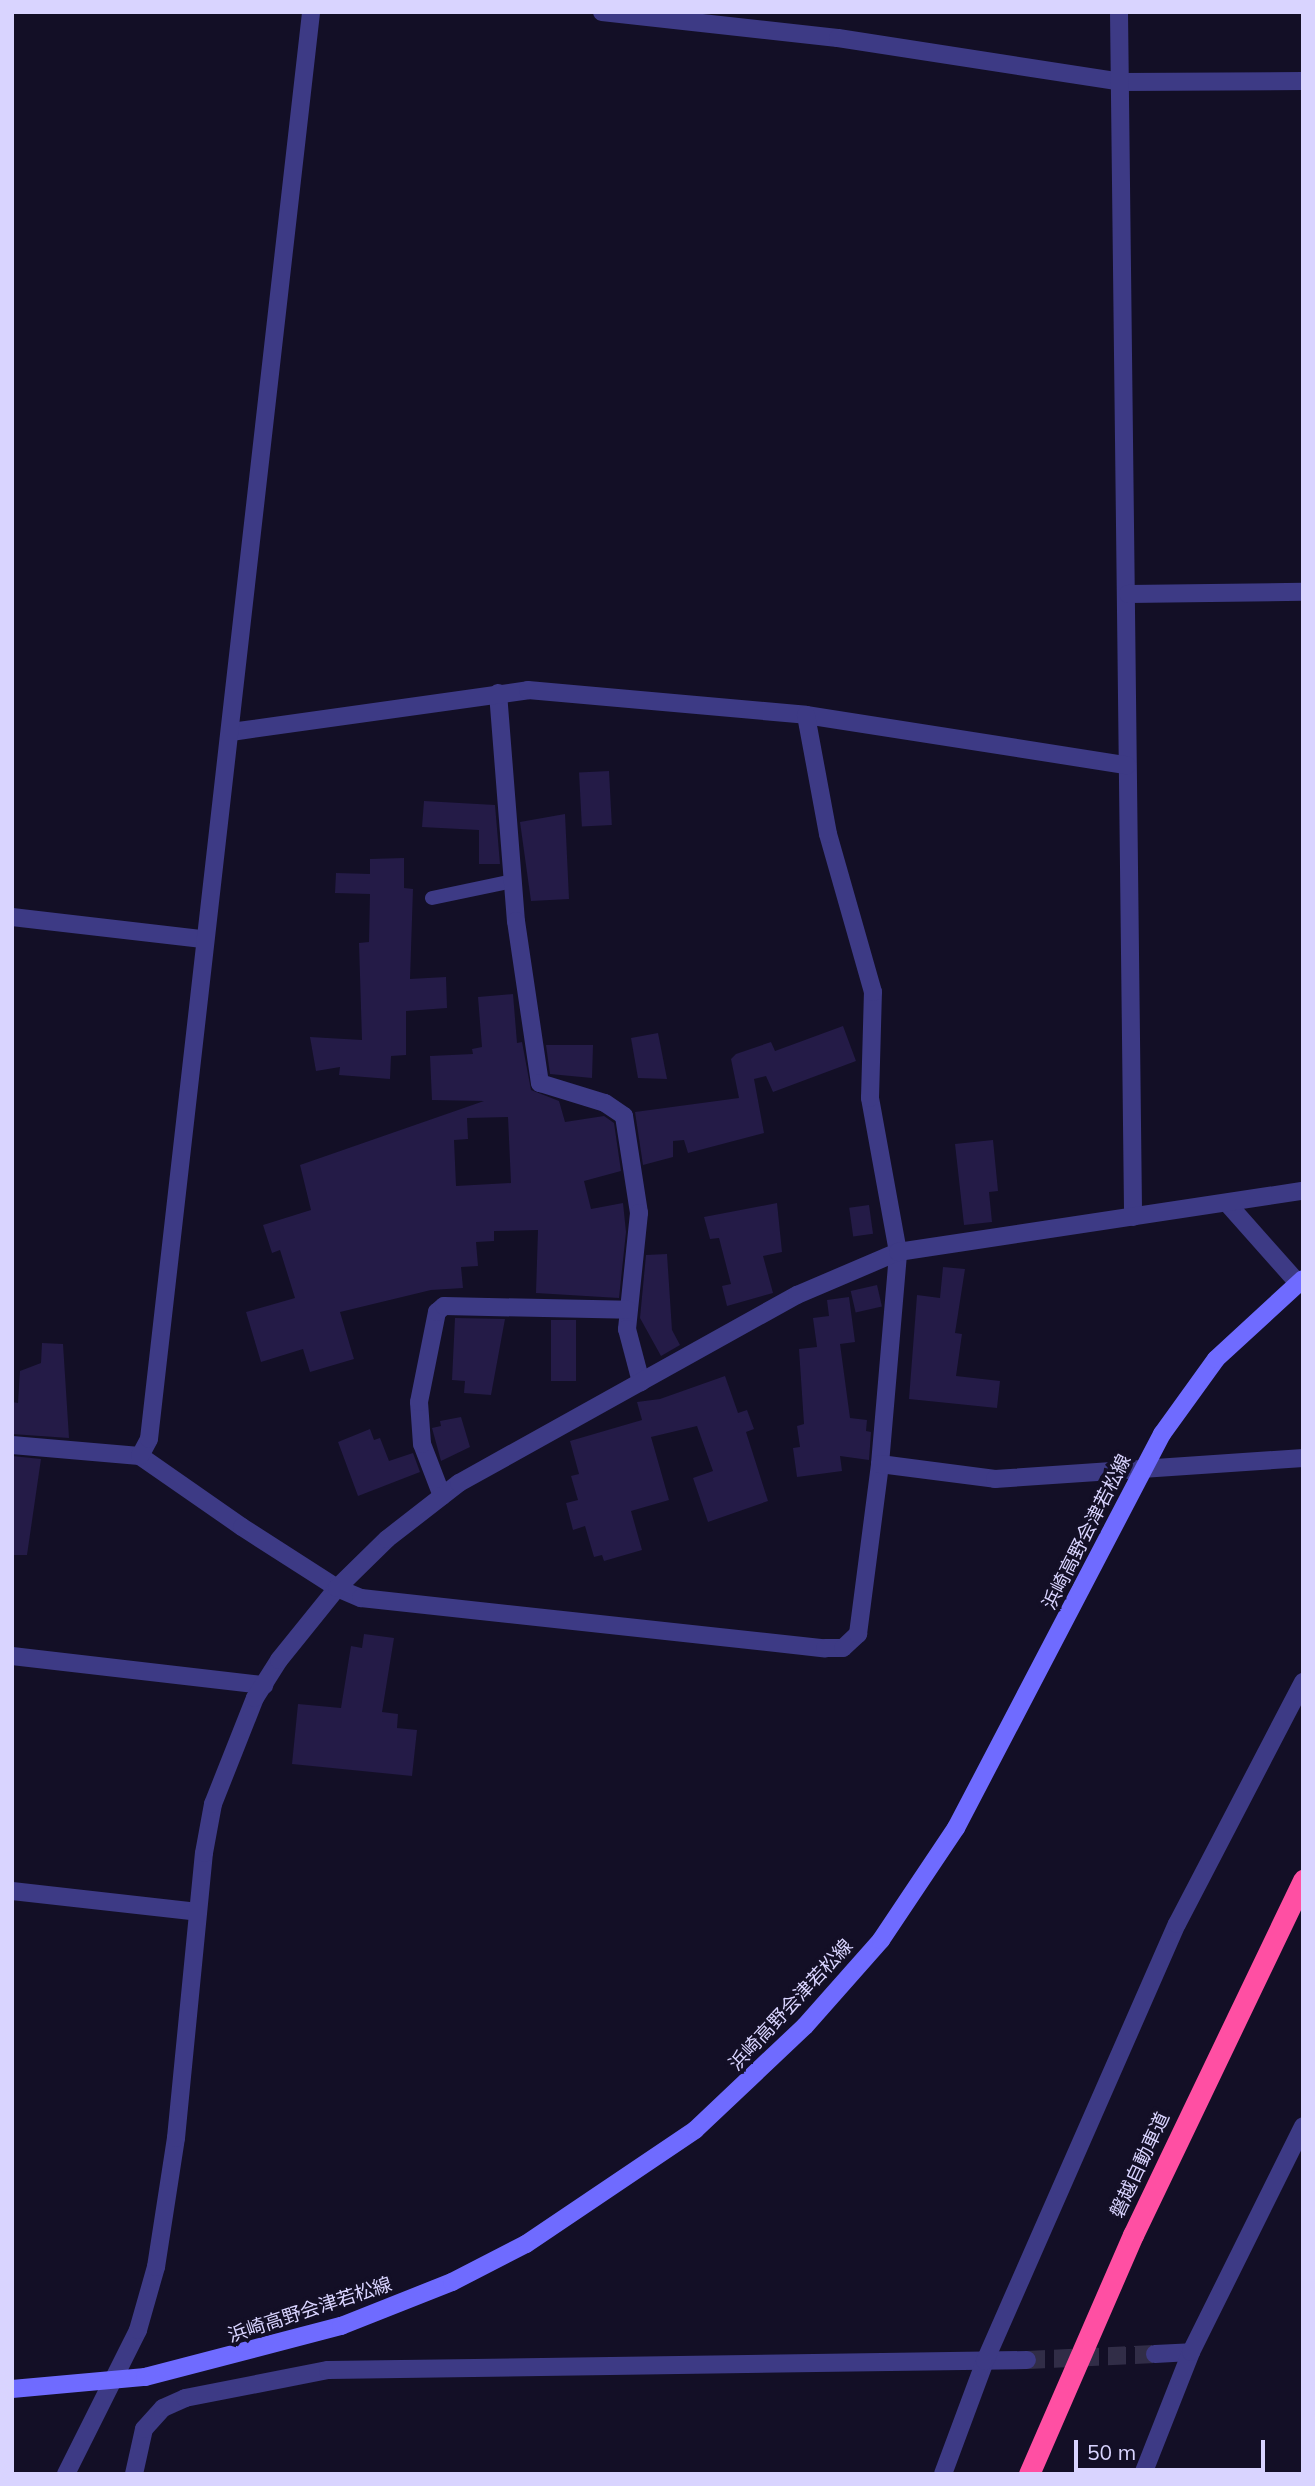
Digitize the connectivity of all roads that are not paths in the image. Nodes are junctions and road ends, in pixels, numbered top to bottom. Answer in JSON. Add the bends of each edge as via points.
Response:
{"nodes":[{"id":1,"x":311,"y":12,"type":"edge"},
{"id":2,"x":602,"y":12,"type":"edge"},
{"id":3,"x":1119,"y":12,"type":"edge"},
{"id":4,"x":1303,"y":81,"type":"edge"},
{"id":5,"x":1122,"y":82,"type":"junction"},
{"id":6,"x":1303,"y":592,"type":"edge"},
{"id":7,"x":1128,"y":594,"type":"junction"},
{"id":8,"x":498,"y":693,"type":"junction"},
{"id":9,"x":806,"y":715,"type":"junction"},
{"id":10,"x":231,"y":732,"type":"junction"},
{"id":11,"x":1127,"y":765,"type":"junction"},
{"id":12,"x":513,"y":881,"type":"junction"},
{"id":13,"x":432,"y":898,"type":"dead end"},
{"id":14,"x":12,"y":917,"type":"edge"},
{"id":15,"x":204,"y":939,"type":"junction"},
{"id":16,"x":1303,"y":1191,"type":"edge"},
{"id":17,"x":1227,"y":1203,"type":"junction"},
{"id":18,"x":1133,"y":1217,"type":"junction"},
{"id":19,"x":898,"y":1252,"type":"junction"},
{"id":20,"x":1300,"y":1281,"type":"edge"},
{"id":21,"x":628,"y":1310,"type":"junction"},
{"id":22,"x":641,"y":1382,"type":"junction"},
{"id":23,"x":12,"y":1445,"type":"edge"},
{"id":24,"x":140,"y":1456,"type":"junction"},
{"id":25,"x":1303,"y":1458,"type":"edge"},
{"id":26,"x":880,"y":1464,"type":"junction"},
{"id":27,"x":1142,"y":1469,"type":"junction"},
{"id":28,"x":442,"y":1496,"type":"junction"},
{"id":29,"x":337,"y":1588,"type":"junction"},
{"id":30,"x":12,"y":1656,"type":"edge"},
{"id":31,"x":1303,"y":1682,"type":"edge"},
{"id":32,"x":264,"y":1685,"type":"junction"},
{"id":33,"x":1303,"y":1880,"type":"edge"},
{"id":34,"x":12,"y":1891,"type":"edge"},
{"id":35,"x":198,"y":1912,"type":"junction"},
{"id":36,"x":1303,"y":2126,"type":"edge"},
{"id":37,"x":1191,"y":2352,"type":"junction"},
{"id":38,"x":1155,"y":2354,"type":"tunnel mouth"},
{"id":39,"x":1027,"y":2360,"type":"tunnel mouth"},
{"id":40,"x":985,"y":2361,"type":"junction"},
{"id":41,"x":114,"y":2381,"type":"junction"},
{"id":42,"x":12,"y":2389,"type":"edge"},
{"id":43,"x":66,"y":2474,"type":"edge"},
{"id":44,"x":134,"y":2474,"type":"edge"},
{"id":45,"x":943,"y":2474,"type":"edge"},
{"id":46,"x":1029,"y":2474,"type":"edge"},
{"id":47,"x":1143,"y":2474,"type":"edge"}],
"edges":[{"from":1,"to":10,"type":"street"},
{"from":2,"to":5,"type":"street","via":[[838,38]]},
{"from":3,"to":5,"type":"street"},
{"from":4,"to":5,"type":"street"},
{"from":5,"to":7,"type":"street"},
{"from":6,"to":7,"type":"street"},
{"from":7,"to":11,"type":"street"},
{"from":8,"to":9,"type":"street","via":[[528,690]]},
{"from":8,"to":10,"type":"street"},
{"from":8,"to":12,"type":"street"},
{"from":9,"to":11,"type":"street"},
{"from":9,"to":19,"type":"street","via":[[828,834],[873,992],[870,1098]]},
{"from":10,"to":15,"type":"street"},
{"from":11,"to":18,"type":"street"},
{"from":12,"to":13,"type":"lane"},
{"from":12,"to":21,"type":"street","via":[[540,1083],[605,1104],[624,1116],[633,1151],[639,1213]]},
{"from":14,"to":15,"type":"street"},
{"from":15,"to":24,"type":"street","via":[[149,1439]]},
{"from":16,"to":17,"type":"street"},
{"from":17,"to":18,"type":"street"},
{"from":17,"to":20,"type":"street"},
{"from":18,"to":19,"type":"street"},
{"from":19,"to":22,"type":"street","via":[[797,1295]]},
{"from":19,"to":26,"type":"street"},
{"from":20,"to":27,"type":"main road","name":"浜崎高野会津若松線","via":[[1198,1380]]},
{"from":21,"to":22,"type":"street","via":[[627,1329]]},
{"from":21,"to":28,"type":"street","via":[[444,1306],[437,1312],[419,1402],[422,1444]]},
{"from":22,"to":28,"type":"street"},
{"from":23,"to":24,"type":"street"},
{"from":24,"to":29,"type":"street"},
{"from":25,"to":27,"type":"street"},
{"from":26,"to":27,"type":"street","via":[[995,1479]]},
{"from":26,"to":29,"type":"street","via":[[858,1634],[843,1648],[361,1598]]},
{"from":27,"to":41,"type":"main road","name":"浜崎高野会津若松線","via":[[995,1756],[924,1878],[844,1984],[713,2114],[580,2211],[452,2282],[341,2326],[275,2346],[192,2368]]},
{"from":28,"to":29,"type":"street","via":[[387,1539]]},
{"from":29,"to":32,"type":"street"},
{"from":30,"to":32,"type":"street"},
{"from":31,"to":40,"type":"street","via":[[1177,1924]]},
{"from":32,"to":35,"type":"street","via":[[236,1739],[213,1804]]},
{"from":33,"to":46,"type":"highway","name":"磐越自動車道","via":[[1133,2235]]},
{"from":34,"to":35,"type":"street"},
{"from":35,"to":41,"type":"street","via":[[165,2216],[142,2319]]},
{"from":36,"to":37,"type":"street"},
{"from":37,"to":38,"type":"street"},
{"from":37,"to":47,"type":"street"},
{"from":39,"to":40,"type":"street"},
{"from":40,"to":44,"type":"street","via":[[303,2373],[185,2398],[163,2407],[144,2429]]},
{"from":40,"to":45,"type":"street"},
{"from":41,"to":42,"type":"main road","name":"浜崎高野会津若松線"},
{"from":41,"to":43,"type":"street"}]}
